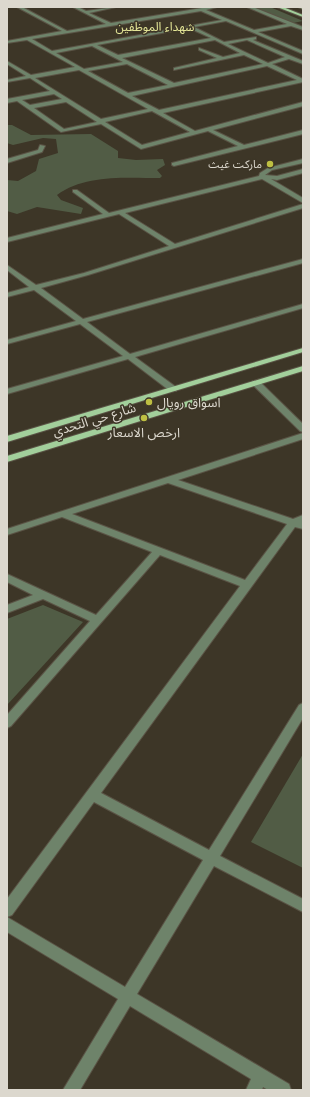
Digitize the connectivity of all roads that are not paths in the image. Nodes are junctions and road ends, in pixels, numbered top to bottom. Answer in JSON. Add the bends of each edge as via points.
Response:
{"nodes":[{"id":1,"x":19,"y":7,"type":"edge"},
{"id":2,"x":75,"y":7,"type":"edge"},
{"id":3,"x":114,"y":7,"type":"edge"},
{"id":4,"x":215,"y":7,"type":"edge"},
{"id":5,"x":249,"y":7,"type":"edge"},
{"id":6,"x":279,"y":7,"type":"edge"},
{"id":7,"x":300,"y":7,"type":"edge"},
{"id":8,"x":303,"y":8,"type":"edge"},
{"id":9,"x":201,"y":9,"type":"junction"},
{"id":10,"x":85,"y":12,"type":"junction"},
{"id":11,"x":302,"y":16,"type":"edge"},
{"id":12,"x":226,"y":20,"type":"junction"},
{"id":13,"x":303,"y":22,"type":"edge"},
{"id":14,"x":117,"y":24,"type":"junction"},
{"id":15,"x":292,"y":24,"type":"junction"},
{"id":16,"x":111,"y":25,"type":"junction"},
{"id":17,"x":123,"y":27,"type":"dead end"},
{"id":18,"x":190,"y":27,"type":"junction"},
{"id":19,"x":303,"y":29,"type":"edge"},
{"id":20,"x":67,"y":32,"type":"junction"},
{"id":21,"x":253,"y":32,"type":"junction"},
{"id":22,"x":136,"y":33,"type":"dead end"},
{"id":23,"x":14,"y":36,"type":"dead end"},
{"id":24,"x":142,"y":36,"type":"junction"},
{"id":25,"x":264,"y":36,"type":"junction"},
{"id":26,"x":28,"y":39,"type":"junction"},
{"id":27,"x":215,"y":39,"type":"junction"},
{"id":28,"x":248,"y":39,"type":"junction"},
{"id":29,"x":20,"y":40,"type":"junction"},
{"id":30,"x":7,"y":42,"type":"edge"},
{"id":31,"x":223,"y":43,"type":"junction"},
{"id":32,"x":93,"y":44,"type":"junction"},
{"id":33,"x":264,"y":46,"type":"junction"},
{"id":34,"x":201,"y":49,"type":"dead end"},
{"id":35,"x":238,"y":50,"type":"junction"},
{"id":36,"x":52,"y":52,"type":"junction"},
{"id":37,"x":246,"y":53,"type":"junction"},
{"id":38,"x":303,"y":53,"type":"edge"},
{"id":39,"x":117,"y":57,"type":"junction"},
{"id":40,"x":290,"y":57,"type":"junction"},
{"id":41,"x":221,"y":58,"type":"junction"},
{"id":42,"x":211,"y":60,"type":"junction"},
{"id":43,"x":7,"y":62,"type":"edge"},
{"id":44,"x":128,"y":62,"type":"junction"},
{"id":45,"x":303,"y":63,"type":"edge"},
{"id":46,"x":269,"y":64,"type":"junction"},
{"id":47,"x":176,"y":68,"type":"dead end"},
{"id":48,"x":82,"y":69,"type":"junction"},
{"id":49,"x":237,"y":71,"type":"junction"},
{"id":50,"x":30,"y":76,"type":"junction"},
{"id":51,"x":302,"y":80,"type":"edge"},
{"id":52,"x":7,"y":81,"type":"edge"},
{"id":53,"x":173,"y":85,"type":"junction"},
{"id":54,"x":54,"y":92,"type":"junction"},
{"id":55,"x":128,"y":95,"type":"junction"},
{"id":56,"x":18,"y":99,"type":"junction"},
{"id":57,"x":67,"y":100,"type":"junction"},
{"id":58,"x":7,"y":101,"type":"edge"},
{"id":59,"x":303,"y":104,"type":"edge"},
{"id":60,"x":29,"y":107,"type":"junction"},
{"id":61,"x":153,"y":109,"type":"junction"},
{"id":62,"x":158,"y":112,"type":"junction"},
{"id":63,"x":101,"y":122,"type":"junction"},
{"id":64,"x":208,"y":129,"type":"junction"},
{"id":65,"x":303,"y":132,"type":"edge"},
{"id":66,"x":195,"y":133,"type":"junction"},
{"id":67,"x":42,"y":146,"type":"dead end"},
{"id":68,"x":243,"y":147,"type":"junction"},
{"id":69,"x":8,"y":160,"type":"edge"},
{"id":70,"x":303,"y":161,"type":"edge"},
{"id":71,"x":174,"y":164,"type":"dead end"},
{"id":72,"x":303,"y":171,"type":"edge"},
{"id":73,"x":262,"y":177,"type":"junction"},
{"id":74,"x":75,"y":191,"type":"dead end"},
{"id":75,"x":303,"y":201,"type":"edge"},
{"id":76,"x":303,"y":206,"type":"edge"},
{"id":77,"x":120,"y":212,"type":"junction"},
{"id":78,"x":108,"y":215,"type":"junction"},
{"id":79,"x":7,"y":240,"type":"edge"},
{"id":80,"x":174,"y":246,"type":"junction"},
{"id":81,"x":303,"y":260,"type":"edge"},
{"id":82,"x":7,"y":267,"type":"edge"},
{"id":83,"x":35,"y":288,"type":"junction"},
{"id":84,"x":7,"y":296,"type":"edge"},
{"id":85,"x":303,"y":306,"type":"edge"},
{"id":86,"x":82,"y":322,"type":"junction"},
{"id":87,"x":7,"y":342,"type":"edge"},
{"id":88,"x":303,"y":350,"type":"edge"},
{"id":89,"x":128,"y":357,"type":"junction"},
{"id":90,"x":303,"y":368,"type":"edge"},
{"id":91,"x":256,"y":383,"type":"junction"},
{"id":92,"x":173,"y":389,"type":"junction"},
{"id":93,"x":7,"y":392,"type":"edge"},
{"id":94,"x":303,"y":429,"type":"edge"},
{"id":95,"x":303,"y":436,"type":"edge"},
{"id":96,"x":7,"y":439,"type":"edge"},
{"id":97,"x":7,"y":459,"type":"edge"},
{"id":98,"x":169,"y":480,"type":"junction"},
{"id":99,"x":63,"y":514,"type":"junction"},
{"id":100,"x":300,"y":522,"type":"edge"},
{"id":101,"x":7,"y":532,"type":"edge"},
{"id":102,"x":158,"y":551,"type":"junction"},
{"id":103,"x":7,"y":578,"type":"edge"},
{"id":104,"x":247,"y":585,"type":"junction"},
{"id":105,"x":43,"y":595,"type":"junction"},
{"id":106,"x":7,"y":609,"type":"edge"},
{"id":107,"x":97,"y":620,"type":"junction"},
{"id":108,"x":303,"y":708,"type":"edge"},
{"id":109,"x":7,"y":723,"type":"edge"},
{"id":110,"x":92,"y":795,"type":"junction"},
{"id":111,"x":212,"y":858,"type":"junction"},
{"id":112,"x":303,"y":906,"type":"edge"},
{"id":113,"x":7,"y":910,"type":"edge"},
{"id":114,"x":7,"y":924,"type":"edge"},
{"id":115,"x":128,"y":996,"type":"junction"},
{"id":116,"x":257,"y":1083,"type":"edge"},
{"id":117,"x":71,"y":1090,"type":"edge"},
{"id":118,"x":283,"y":1090,"type":"edge"}],
"edges":[{"from":1,"to":20,"type":"street"},
{"from":2,"to":10,"type":"street"},
{"from":3,"to":10,"type":"street"},
{"from":4,"to":9,"type":"street"},
{"from":5,"to":15,"type":"street"},
{"from":6,"to":11,"type":"main road"},
{"from":7,"to":8,"type":"main road"},
{"from":9,"to":12,"type":"street"},
{"from":9,"to":14,"type":"street"},
{"from":10,"to":16,"type":"street"},
{"from":12,"to":18,"type":"street"},
{"from":12,"to":21,"type":"street"},
{"from":13,"to":15,"type":"street"},
{"from":14,"to":16,"type":"street"},
{"from":14,"to":17,"type":"street"},
{"from":15,"to":19,"type":"street"},
{"from":15,"to":21,"type":"street"},
{"from":16,"to":20,"type":"street"},
{"from":18,"to":24,"type":"street"},
{"from":18,"to":27,"type":"street"},
{"from":20,"to":26,"type":"street"},
{"from":21,"to":25,"type":"street"},
{"from":22,"to":24,"type":"street"},
{"from":23,"to":29,"type":"street"},
{"from":24,"to":32,"type":"street"},
{"from":25,"to":28,"type":"street"},
{"from":25,"to":38,"type":"street"},
{"from":26,"to":29,"type":"street"},
{"from":26,"to":36,"type":"street"},
{"from":27,"to":31,"type":"street"},
{"from":27,"to":39,"type":"street"},
{"from":28,"to":31,"type":"street"},
{"from":28,"to":33,"type":"street"},
{"from":29,"to":30,"type":"street"},
{"from":31,"to":35,"type":"street"},
{"from":32,"to":36,"type":"street"},
{"from":32,"to":39,"type":"street"},
{"from":33,"to":35,"type":"street"},
{"from":33,"to":40,"type":"street"},
{"from":34,"to":41,"type":"street"},
{"from":35,"to":37,"type":"street"},
{"from":36,"to":48,"type":"street"},
{"from":37,"to":41,"type":"street"},
{"from":37,"to":46,"type":"street"},
{"from":39,"to":44,"type":"street"},
{"from":40,"to":45,"type":"street"},
{"from":40,"to":46,"type":"street"},
{"from":41,"to":42,"type":"street"},
{"from":42,"to":47,"type":"street"},
{"from":42,"to":49,"type":"street"},
{"from":43,"to":50,"type":"street"},
{"from":44,"to":48,"type":"street"},
{"from":44,"to":53,"type":"street"},
{"from":46,"to":49,"type":"street"},
{"from":46,"to":51,"type":"street"},
{"from":48,"to":50,"type":"street"},
{"from":48,"to":55,"type":"street"},
{"from":49,"to":53,"type":"street"},
{"from":50,"to":52,"type":"street"},
{"from":50,"to":54,"type":"street"},
{"from":51,"to":62,"type":"street"},
{"from":53,"to":55,"type":"street"},
{"from":54,"to":56,"type":"street"},
{"from":54,"to":57,"type":"street"},
{"from":55,"to":61,"type":"street"},
{"from":56,"to":58,"type":"street"},
{"from":56,"to":60,"type":"street"},
{"from":57,"to":60,"type":"street"},
{"from":57,"to":63,"type":"street"},
{"from":59,"to":64,"type":"street"},
{"from":60,"to":63,"type":"street","via":[[63,131]]},
{"from":61,"to":62,"type":"street"},
{"from":61,"to":63,"type":"street"},
{"from":62,"to":66,"type":"street"},
{"from":63,"to":66,"type":"street","via":[[141,147]]},
{"from":64,"to":66,"type":"street"},
{"from":64,"to":68,"type":"street"},
{"from":65,"to":68,"type":"street"},
{"from":67,"to":69,"type":"street","via":[[40,152]]},
{"from":68,"to":71,"type":"street"},
{"from":70,"to":73,"type":"street","via":[[270,170],[262,174]]},
{"from":72,"to":73,"type":"street","via":[[277,178]]},
{"from":73,"to":75,"type":"street"},
{"from":73,"to":77,"type":"street"},
{"from":74,"to":78,"type":"street"},
{"from":76,"to":80,"type":"street"},
{"from":77,"to":78,"type":"street"},
{"from":77,"to":80,"type":"street"},
{"from":78,"to":79,"type":"street"},
{"from":80,"to":83,"type":"street"},
{"from":81,"to":86,"type":"street"},
{"from":82,"to":83,"type":"street"},
{"from":83,"to":84,"type":"street"},
{"from":83,"to":86,"type":"street"},
{"from":85,"to":89,"type":"street"},
{"from":86,"to":87,"type":"street"},
{"from":86,"to":89,"type":"street"},
{"from":88,"to":92,"type":"main road","name":"شارع حي التحدي"},
{"from":89,"to":92,"type":"street"},
{"from":89,"to":93,"type":"street"},
{"from":90,"to":91,"type":"main road","name":"شارع حي التحدي"},
{"from":91,"to":94,"type":"street"},
{"from":91,"to":97,"type":"main road","name":"شارع حي التحدي"},
{"from":92,"to":96,"type":"main road","name":"شارع حي التحدي"},
{"from":95,"to":98,"type":"street"},
{"from":98,"to":99,"type":"street"},
{"from":98,"to":100,"type":"street"},
{"from":99,"to":101,"type":"street"},
{"from":99,"to":102,"type":"street"},
{"from":100,"to":104,"type":"street"},
{"from":102,"to":104,"type":"street"},
{"from":102,"to":107,"type":"street"},
{"from":103,"to":105,"type":"street"},
{"from":104,"to":110,"type":"street"},
{"from":105,"to":106,"type":"street"},
{"from":105,"to":107,"type":"street"},
{"from":107,"to":109,"type":"street"},
{"from":108,"to":111,"type":"street"},
{"from":110,"to":111,"type":"street"},
{"from":110,"to":113,"type":"street"},
{"from":111,"to":112,"type":"street"},
{"from":111,"to":115,"type":"street"},
{"from":114,"to":115,"type":"street"},
{"from":115,"to":116,"type":"street"},
{"from":115,"to":117,"type":"street"},
{"from":116,"to":118,"type":"street"}]}
